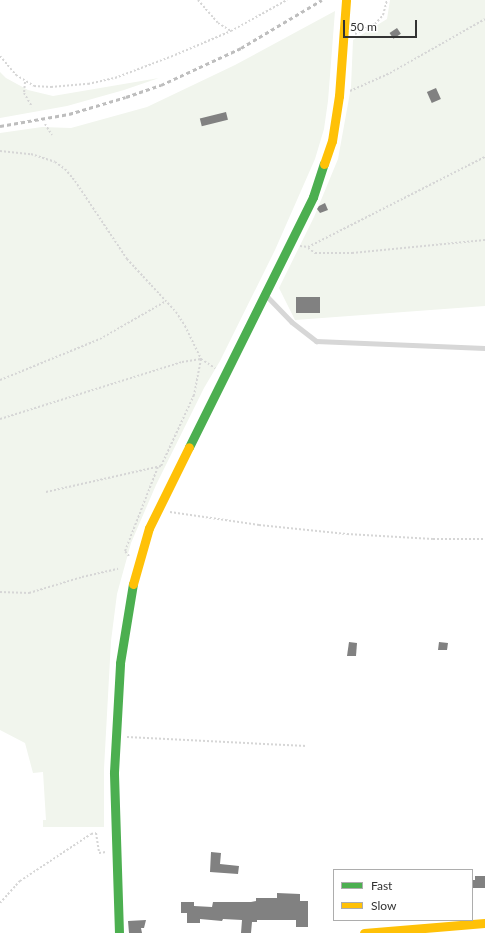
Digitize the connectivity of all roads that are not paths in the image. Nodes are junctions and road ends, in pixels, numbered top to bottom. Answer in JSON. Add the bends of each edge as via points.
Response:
{"nodes":[{"id":1,"x":346,"y":0,"type":"edge"},
{"id":2,"x":265,"y":294,"type":"junction"},
{"id":3,"x":485,"y":348,"type":"edge"},
{"id":4,"x":485,"y":923,"type":"edge"},
{"id":5,"x":119,"y":933,"type":"edge"},
{"id":6,"x":364,"y":933,"type":"edge"}],
"edges":[{"from":1,"to":2,"type":"main road","via":[[340,96],[332,141],[313,198]]},
{"from":2,"to":3,"type":"lane","via":[[292,322],[316,341]]},
{"from":2,"to":5,"type":"main road","via":[[149,528],[130,593],[120,663],[114,772]]},
{"from":4,"to":6,"type":"main road"}]}
